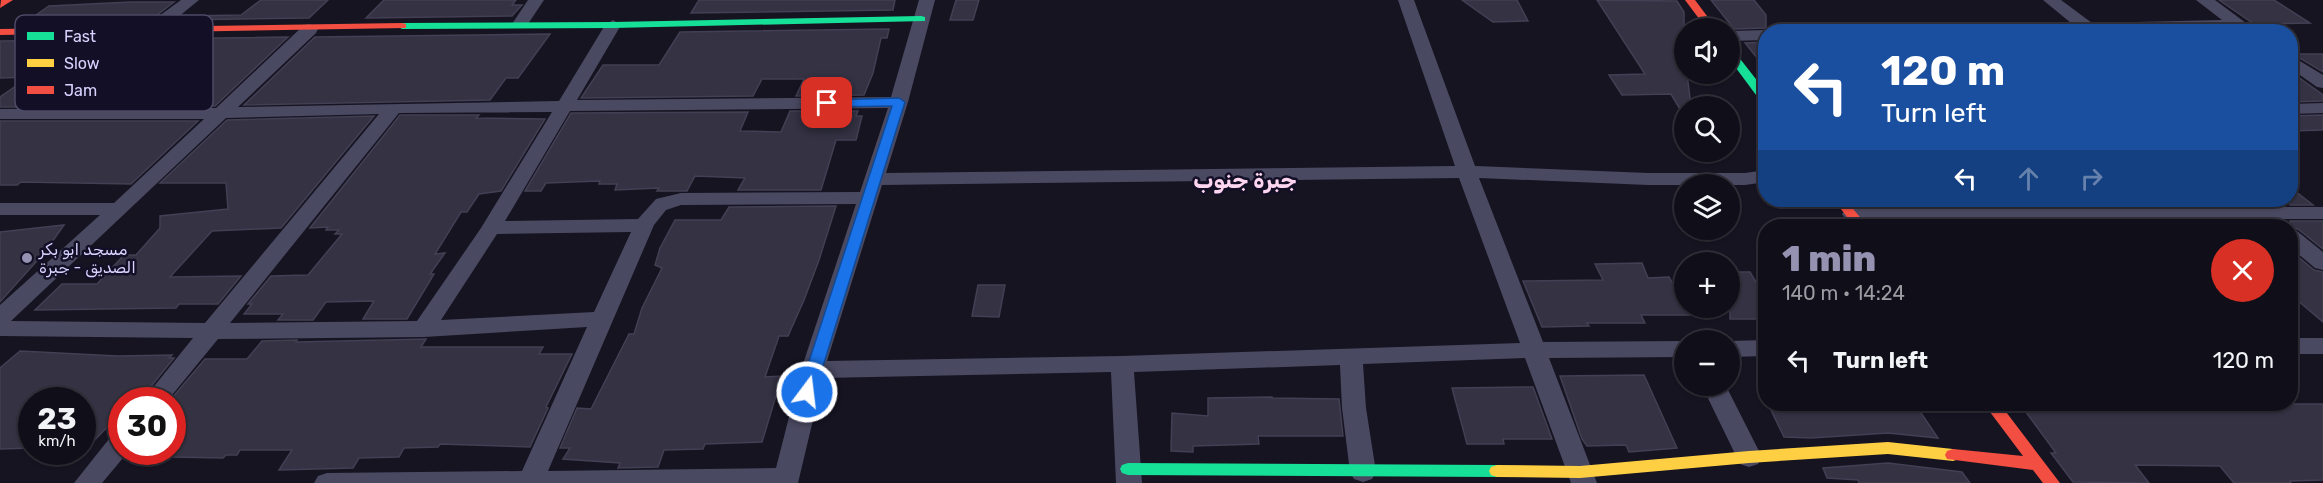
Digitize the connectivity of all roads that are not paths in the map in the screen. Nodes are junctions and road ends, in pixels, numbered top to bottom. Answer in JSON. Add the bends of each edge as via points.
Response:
{"nodes":[{"id":1,"x":8,"y":0,"type":"edge"},
{"id":2,"x":191,"y":0,"type":"edge"},
{"id":3,"x":536,"y":0,"type":"edge"},
{"id":4,"x":1406,"y":0,"type":"edge"},
{"id":5,"x":1690,"y":0,"type":"edge"},
{"id":6,"x":2051,"y":0,"type":"edge"},
{"id":7,"x":2204,"y":0,"type":"edge"},
{"id":8,"x":0,"y":5,"type":"edge"},
{"id":9,"x":924,"y":10,"type":"edge"},
{"id":10,"x":171,"y":15,"type":"edge"},
{"id":11,"x":1704,"y":18,"type":"edge"},
{"id":12,"x":520,"y":24,"type":"junction"},
{"id":13,"x":2082,"y":24,"type":"edge"},
{"id":14,"x":2238,"y":24,"type":"edge"},
{"id":15,"x":613,"y":26,"type":"junction"},
{"id":16,"x":310,"y":29,"type":"junction"},
{"id":17,"x":213,"y":30,"type":"edge"},
{"id":18,"x":0,"y":32,"type":"edge"},
{"id":19,"x":15,"y":32,"type":"edge"},
{"id":20,"x":1758,"y":35,"type":"edge"},
{"id":21,"x":1740,"y":36,"type":"edge"},
{"id":22,"x":2298,"y":65,"type":"edge"},
{"id":23,"x":1740,"y":66,"type":"edge"},
{"id":24,"x":2323,"y":82,"type":"edge"},
{"id":25,"x":1758,"y":90,"type":"edge"},
{"id":26,"x":899,"y":102,"type":"junction"},
{"id":27,"x":394,"y":108,"type":"junction"},
{"id":28,"x":563,"y":108,"type":"junction"},
{"id":29,"x":2323,"y":108,"type":"edge"},
{"id":30,"x":2298,"y":109,"type":"edge"},
{"id":31,"x":222,"y":113,"type":"junction"},
{"id":32,"x":0,"y":114,"type":"edge"},
{"id":33,"x":1467,"y":172,"type":"junction"},
{"id":34,"x":1758,"y":177,"type":"edge"},
{"id":35,"x":870,"y":189,"type":"junction"},
{"id":36,"x":2078,"y":207,"type":"edge"},
{"id":37,"x":2255,"y":207,"type":"edge"},
{"id":38,"x":0,"y":209,"type":"edge"},
{"id":39,"x":119,"y":209,"type":"junction"},
{"id":40,"x":1851,"y":213,"type":"edge"},
{"id":41,"x":2323,"y":213,"type":"edge"},
{"id":42,"x":2087,"y":215,"type":"junction"},
{"id":43,"x":2234,"y":219,"type":"edge"},
{"id":44,"x":2270,"y":219,"type":"edge"},
{"id":45,"x":2278,"y":219,"type":"edge"},
{"id":46,"x":644,"y":225,"type":"junction"},
{"id":47,"x":491,"y":228,"type":"junction"},
{"id":48,"x":2298,"y":243,"type":"edge"},
{"id":49,"x":2323,"y":263,"type":"edge"},
{"id":50,"x":0,"y":318,"type":"edge"},
{"id":51,"x":604,"y":319,"type":"junction"},
{"id":52,"x":0,"y":328,"type":"edge"},
{"id":53,"x":424,"y":329,"type":"junction"},
{"id":54,"x":212,"y":332,"type":"junction"},
{"id":55,"x":2298,"y":346,"type":"edge"},
{"id":56,"x":2323,"y":346,"type":"edge"},
{"id":57,"x":1758,"y":348,"type":"edge"},
{"id":58,"x":1674,"y":349,"type":"edge"},
{"id":59,"x":1740,"y":349,"type":"edge"},
{"id":60,"x":1533,"y":350,"type":"junction"},
{"id":61,"x":1351,"y":357,"type":"junction"},
{"id":62,"x":1122,"y":364,"type":"junction"},
{"id":63,"x":813,"y":370,"type":"junction"},
{"id":64,"x":166,"y":387,"type":"edge"},
{"id":65,"x":1719,"y":396,"type":"edge"},
{"id":66,"x":1997,"y":411,"type":"edge"},
{"id":67,"x":1749,"y":457,"type":"junction"},
{"id":68,"x":108,"y":458,"type":"edge"},
{"id":69,"x":2037,"y":464,"type":"junction"},
{"id":70,"x":1363,"y":472,"type":"junction"},
{"id":71,"x":1129,"y":476,"type":"edge"},
{"id":72,"x":1582,"y":478,"type":"edge"},
{"id":73,"x":531,"y":480,"type":"junction"},
{"id":74,"x":786,"y":481,"type":"edge"},
{"id":75,"x":87,"y":483,"type":"edge"},
{"id":76,"x":327,"y":483,"type":"edge"},
{"id":77,"x":2052,"y":483,"type":"edge"}],
"edges":[{"from":1,"to":8,"type":"street"},
{"from":2,"to":10,"type":"street"},
{"from":3,"to":12,"type":"street"},
{"from":4,"to":33,"type":"street"},
{"from":5,"to":11,"type":"street"},
{"from":6,"to":13,"type":"street"},
{"from":7,"to":14,"type":"street"},
{"from":9,"to":15,"type":"street"},
{"from":9,"to":26,"type":"street"},
{"from":12,"to":15,"type":"street"},
{"from":12,"to":16,"type":"street"},
{"from":15,"to":28,"type":"street"},
{"from":16,"to":17,"type":"street"},
{"from":16,"to":31,"type":"street"},
{"from":18,"to":19,"type":"street"},
{"from":20,"to":21,"type":"street"},
{"from":22,"to":24,"type":"street"},
{"from":23,"to":25,"type":"street"},
{"from":26,"to":28,"type":"street"},
{"from":26,"to":35,"type":"street"},
{"from":27,"to":28,"type":"street"},
{"from":27,"to":31,"type":"street"},
{"from":27,"to":54,"type":"street"},
{"from":28,"to":47,"type":"street"},
{"from":29,"to":30,"type":"street"},
{"from":31,"to":32,"type":"street"},
{"from":31,"to":39,"type":"street"},
{"from":33,"to":34,"type":"street","via":[[1648,179]]},
{"from":33,"to":35,"type":"street"},
{"from":33,"to":60,"type":"street"},
{"from":35,"to":46,"type":"street","via":[[665,201]]},
{"from":35,"to":63,"type":"street"},
{"from":36,"to":42,"type":"street"},
{"from":37,"to":44,"type":"street"},
{"from":38,"to":39,"type":"street"},
{"from":39,"to":50,"type":"street"},
{"from":40,"to":42,"type":"street"},
{"from":41,"to":45,"type":"street"},
{"from":42,"to":43,"type":"street"},
{"from":46,"to":47,"type":"street"},
{"from":46,"to":51,"type":"street"},
{"from":47,"to":53,"type":"street"},
{"from":48,"to":49,"type":"street"},
{"from":51,"to":53,"type":"street"},
{"from":51,"to":73,"type":"street"},
{"from":52,"to":54,"type":"street"},
{"from":53,"to":54,"type":"street"},
{"from":54,"to":64,"type":"street"},
{"from":55,"to":56,"type":"street"},
{"from":57,"to":59,"type":"street"},
{"from":58,"to":60,"type":"street"},
{"from":60,"to":61,"type":"street"},
{"from":60,"to":72,"type":"street"},
{"from":61,"to":62,"type":"street"},
{"from":61,"to":70,"type":"street"},
{"from":62,"to":63,"type":"street"},
{"from":62,"to":71,"type":"street"},
{"from":63,"to":74,"type":"street"},
{"from":65,"to":67,"type":"street"},
{"from":66,"to":69,"type":"street"},
{"from":67,"to":69,"type":"street","via":[[1888,448]]},
{"from":67,"to":72,"type":"street"},
{"from":68,"to":75,"type":"street"},
{"from":69,"to":77,"type":"street"},
{"from":70,"to":71,"type":"street"},
{"from":70,"to":72,"type":"street"},
{"from":73,"to":74,"type":"street"},
{"from":73,"to":76,"type":"street"}]}
